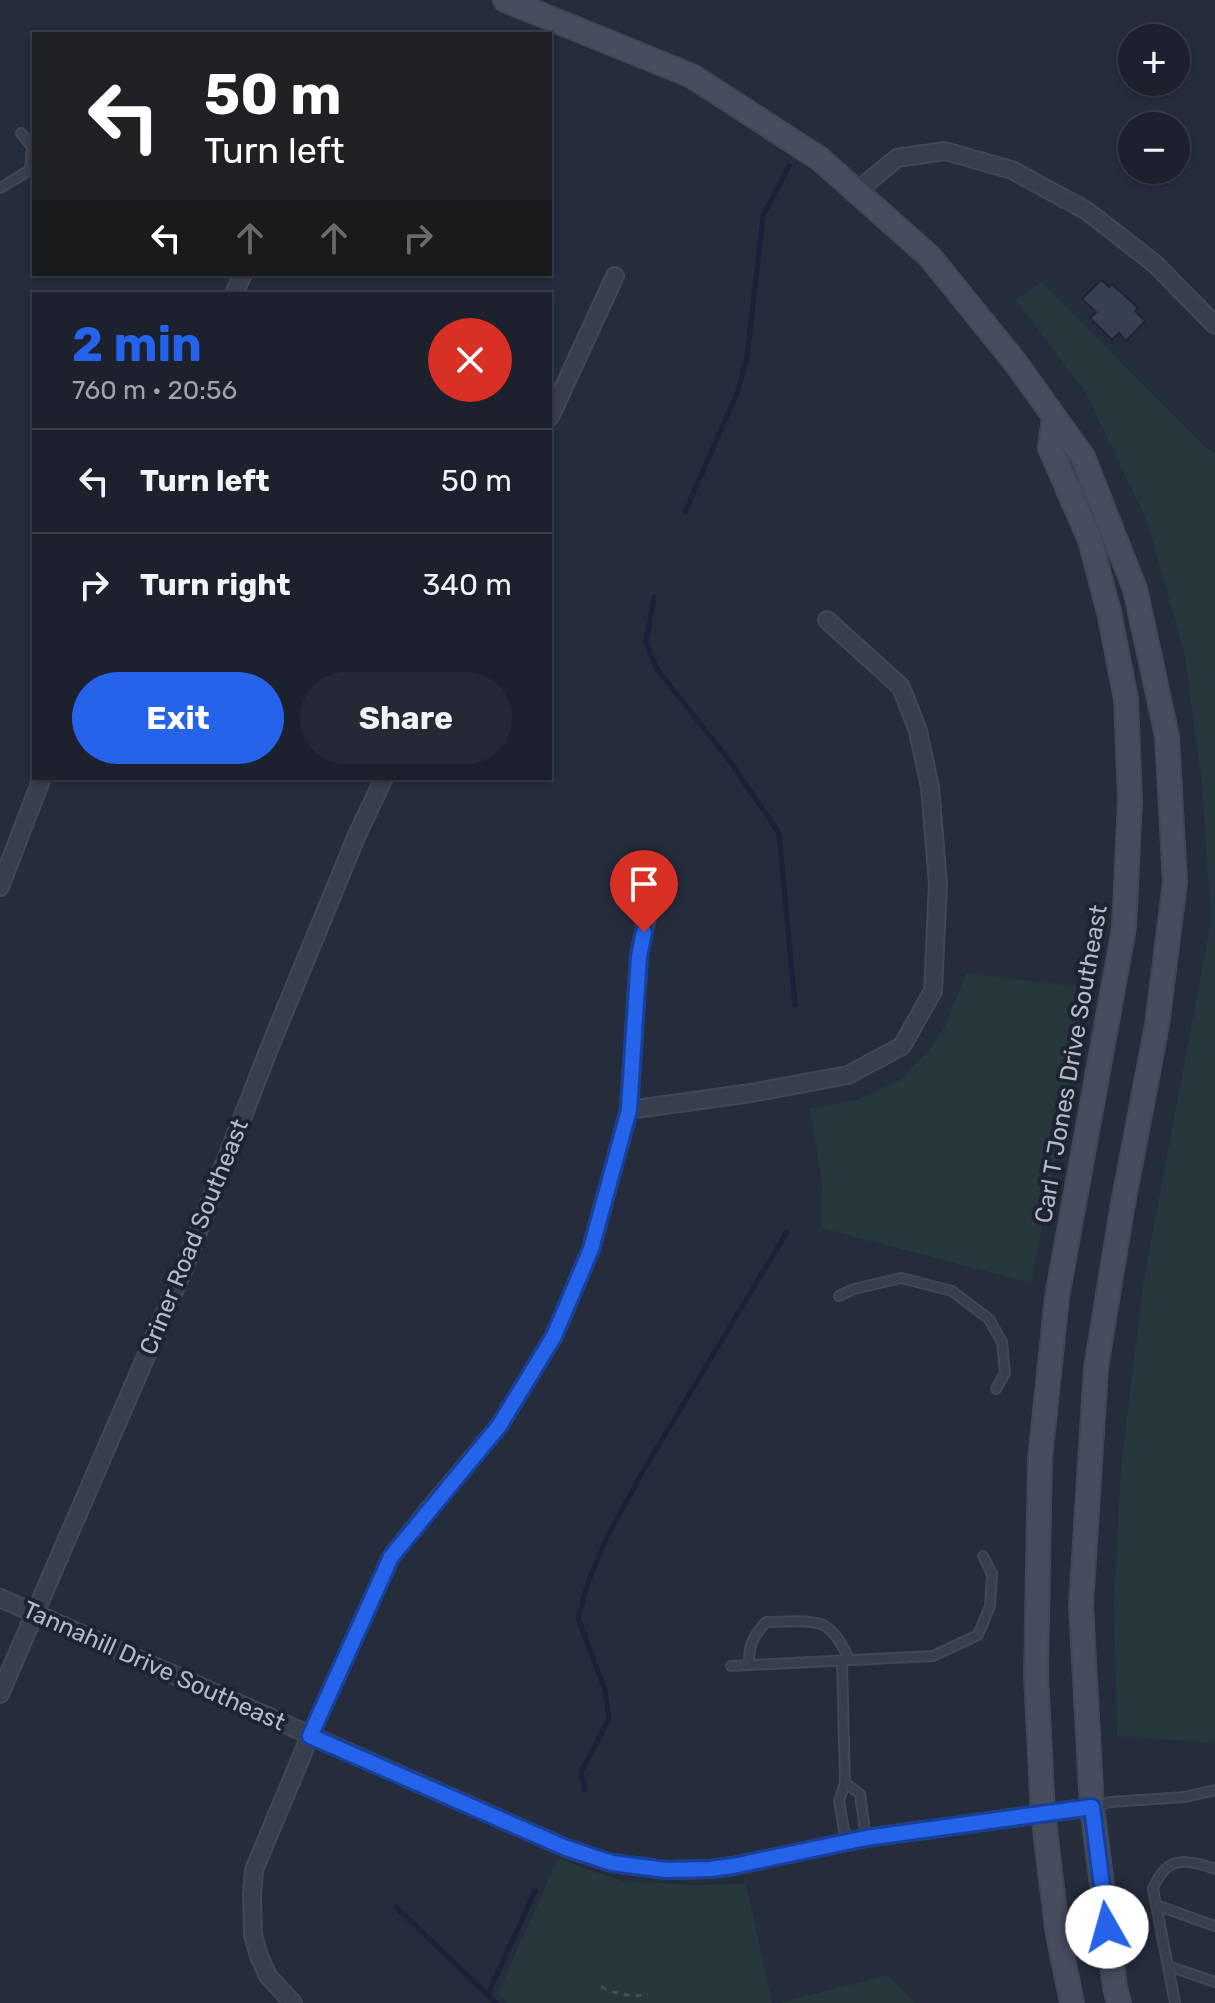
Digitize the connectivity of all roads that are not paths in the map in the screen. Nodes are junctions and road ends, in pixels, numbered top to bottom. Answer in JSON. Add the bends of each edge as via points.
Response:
{"nodes":[{"id":1,"x":505,"y":0,"type":"edge"},
{"id":2,"x":21,"y":133,"type":"dead end"},
{"id":3,"x":0,"y":188,"type":"edge"},
{"id":4,"x":856,"y":192,"type":"junction"},
{"id":5,"x":615,"y":276,"type":"dead end"},
{"id":6,"x":1215,"y":325,"type":"edge"},
{"id":7,"x":552,"y":413,"type":"edge"},
{"id":8,"x":1054,"y":417,"type":"junction"},
{"id":9,"x":827,"y":620,"type":"dead end"},
{"id":10,"x":41,"y":780,"type":"edge"},
{"id":11,"x":383,"y":780,"type":"edge"},
{"id":12,"x":0,"y":887,"type":"edge"},
{"id":13,"x":649,"y":908,"type":"dead end"},
{"id":14,"x":629,"y":1110,"type":"junction"},
{"id":15,"x":839,"y":1296,"type":"dead end"},
{"id":16,"x":996,"y":1389,"type":"dead end"},
{"id":17,"x":983,"y":1556,"type":"dead end"},
{"id":18,"x":0,"y":1598,"type":"edge"},
{"id":19,"x":34,"y":1613,"type":"junction"},
{"id":20,"x":846,"y":1660,"type":"junction"},
{"id":21,"x":750,"y":1665,"type":"junction"},
{"id":22,"x":731,"y":1666,"type":"dead end"},
{"id":23,"x":0,"y":1694,"type":"edge"},
{"id":24,"x":310,"y":1736,"type":"junction"},
{"id":25,"x":845,"y":1783,"type":"junction"},
{"id":26,"x":1215,"y":1790,"type":"edge"},
{"id":27,"x":1092,"y":1807,"type":"junction"},
{"id":28,"x":1043,"y":1813,"type":"junction"},
{"id":29,"x":866,"y":1838,"type":"junction"},
{"id":30,"x":846,"y":1841,"type":"junction"},
{"id":31,"x":1215,"y":1869,"type":"edge"},
{"id":32,"x":1156,"y":1905,"type":"junction"},
{"id":33,"x":1215,"y":1926,"type":"edge"},
{"id":34,"x":1168,"y":1966,"type":"junction"},
{"id":35,"x":1215,"y":1982,"type":"edge"},
{"id":36,"x":293,"y":2003,"type":"edge"},
{"id":37,"x":1072,"y":2003,"type":"edge"},
{"id":38,"x":1119,"y":2003,"type":"edge"},
{"id":39,"x":1175,"y":2003,"type":"edge"}],
"edges":[{"from":1,"to":4,"type":"main road","via":[[692,76],[820,159]]},
{"from":2,"to":3,"type":"lane","via":[[32,147],[30,170]]},
{"from":4,"to":6,"type":"street","via":[[897,158],[945,151],[1012,170],[1087,211],[1155,264]]},
{"from":4,"to":8,"type":"main road","via":[[930,257]]},
{"from":5,"to":7,"type":"street"},
{"from":8,"to":27,"type":"main road","via":[[1083,457],[1135,589],[1167,736],[1175,882],[1157,1025],[1096,1368],[1081,1606]]},
{"from":8,"to":28,"type":"main road","name":"Carl T Jones Drive Southeast","via":[[1050,448],[1090,540],[1109,612],[1126,699],[1130,800],[1124,928],[1057,1297],[1040,1459],[1036,1675]]},
{"from":9,"to":14,"type":"street","via":[[901,687],[918,731],[930,787],[938,884],[933,991],[902,1046],[848,1075]]},
{"from":10,"to":12,"type":"street"},
{"from":11,"to":19,"type":"street","name":"Criner Road Southeast","via":[[271,1044],[182,1273]]},
{"from":13,"to":14,"type":"street","via":[[639,956]]},
{"from":14,"to":24,"type":"street","via":[[591,1249],[554,1336],[499,1426],[391,1557]]},
{"from":15,"to":16,"type":"lane","via":[[901,1278],[952,1291],[989,1319],[1002,1342],[1005,1373]]},
{"from":17,"to":20,"type":"lane","via":[[992,1574],[990,1606],[978,1635],[933,1656]]},
{"from":18,"to":19,"type":"street","name":"Tannahill Drive Southeast"},
{"from":19,"to":23,"type":"street","name":"Criner Road Southeast"},
{"from":19,"to":24,"type":"street","name":"Tannahill Drive Southeast"},
{"from":20,"to":21,"type":"lane"},
{"from":20,"to":21,"type":"lane","via":[[828,1628],[766,1622],[754,1635]]},
{"from":20,"to":25,"type":"lane"},
{"from":21,"to":22,"type":"lane"},
{"from":24,"to":30,"type":"street","name":"Tannahill Drive Southeast","via":[[566,1848],[612,1863],[710,1869]]},
{"from":24,"to":36,"type":"street","via":[[254,1870],[252,1894],[259,1956],[268,1976]]},
{"from":25,"to":29,"type":"lane","via":[[860,1794]]},
{"from":25,"to":30,"type":"lane","via":[[839,1801]]},
{"from":26,"to":27,"type":"lane"},
{"from":27,"to":28,"type":"street","name":"Tannahill Drive Southeast"},
{"from":27,"to":38,"type":"main road"},
{"from":28,"to":29,"type":"street","name":"Tannahill Drive Southeast"},
{"from":28,"to":37,"type":"main road","name":"Carl T Jones Drive Southeast"},
{"from":29,"to":30,"type":"street","name":"Tannahill Drive Southeast"},
{"from":31,"to":32,"type":"lane","via":[[1175,1862],[1160,1872],[1153,1889]]},
{"from":32,"to":33,"type":"lane"},
{"from":32,"to":34,"type":"lane"},
{"from":34,"to":35,"type":"lane"},
{"from":34,"to":39,"type":"lane"}]}
